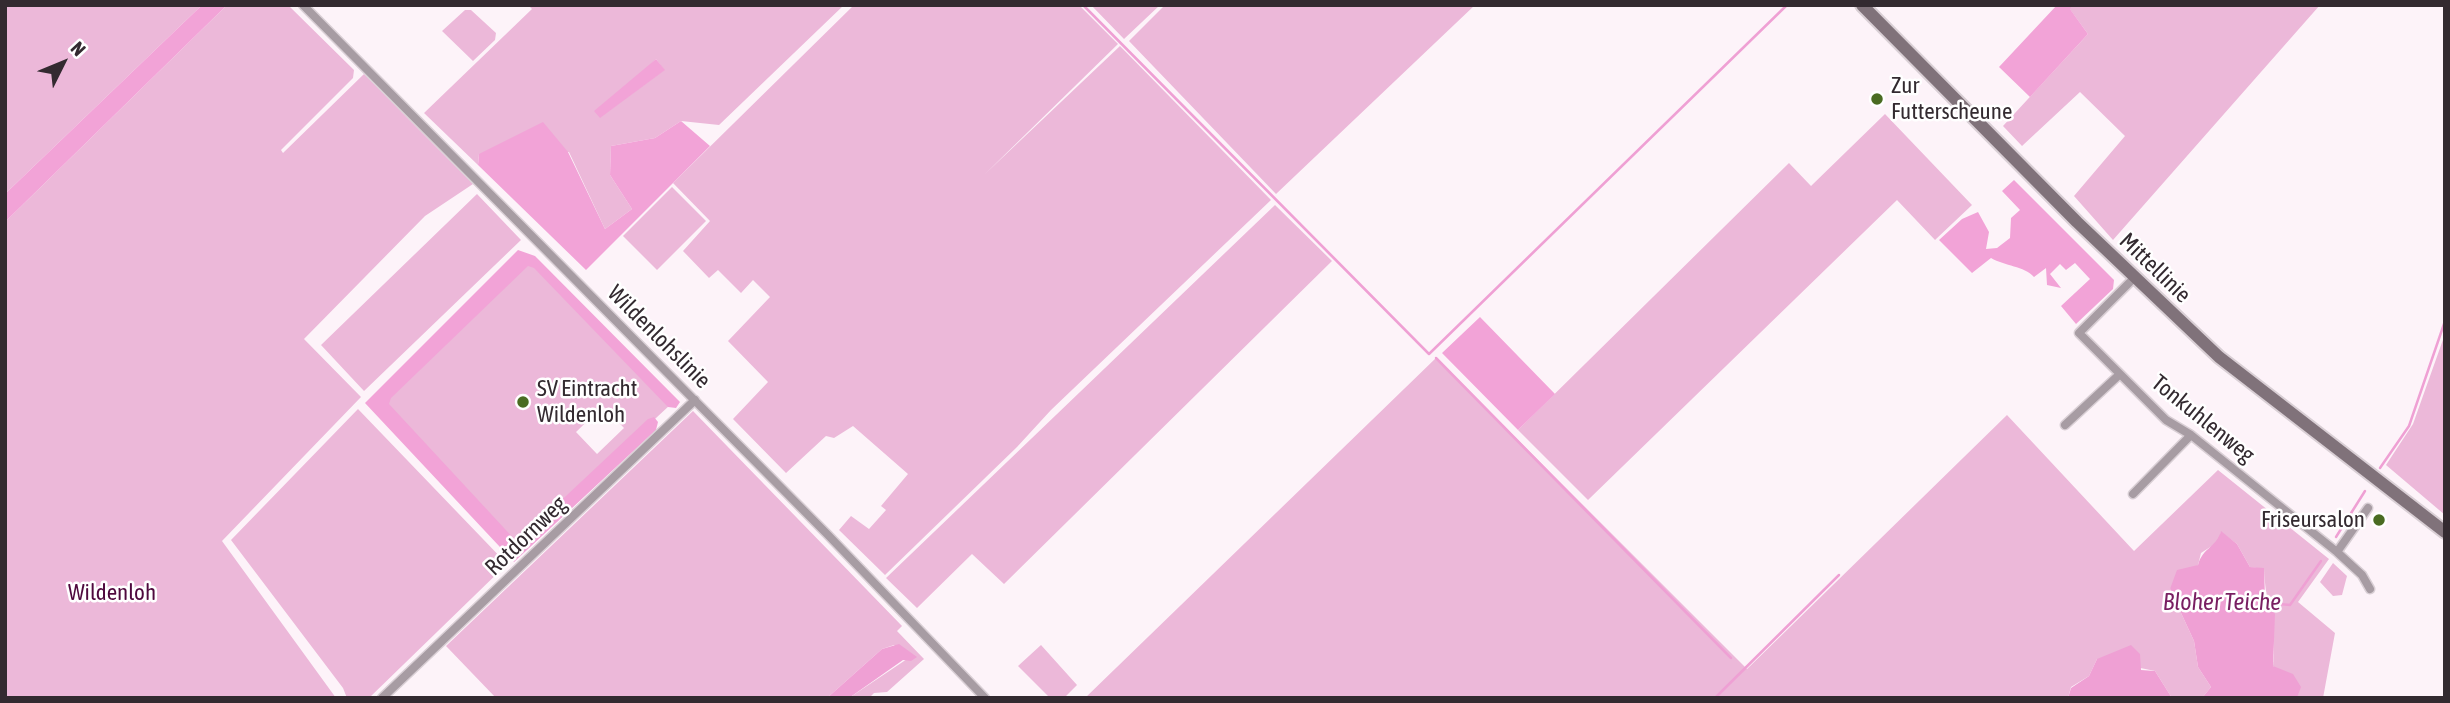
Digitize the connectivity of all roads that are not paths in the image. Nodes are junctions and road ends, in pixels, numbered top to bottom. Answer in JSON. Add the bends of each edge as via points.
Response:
{"nodes":[{"id":1,"x":303,"y":5,"type":"edge"},
{"id":2,"x":1862,"y":5,"type":"edge"},
{"id":3,"x":2135,"y":278,"type":"junction"},
{"id":4,"x":2120,"y":374,"type":"junction"},
{"id":5,"x":695,"y":400,"type":"junction"},
{"id":6,"x":2065,"y":425,"type":"dead end"},
{"id":7,"x":2191,"y":435,"type":"junction"},
{"id":8,"x":2133,"y":495,"type":"dead end"},
{"id":9,"x":2368,"y":508,"type":"dead end"},
{"id":10,"x":2445,"y":532,"type":"edge"},
{"id":11,"x":2337,"y":552,"type":"junction"},
{"id":12,"x":2370,"y":589,"type":"dead end"},
{"id":13,"x":382,"y":698,"type":"edge"},
{"id":14,"x":985,"y":698,"type":"edge"}],
"edges":[{"from":1,"to":5,"type":"street","name":"Wildenlohslinie"},
{"from":2,"to":3,"type":"street","name":"Mittellinie"},
{"from":3,"to":4,"type":"street","name":"Tonkuhlenweg","via":[[2079,333]]},
{"from":3,"to":10,"type":"street","name":"Mittellinie","via":[[2219,357]]},
{"from":4,"to":6,"type":"street"},
{"from":4,"to":7,"type":"street","name":"Tonkuhlenweg","via":[[2166,420]]},
{"from":5,"to":13,"type":"street","name":"Rotdornweg"},
{"from":5,"to":14,"type":"street","name":"Wildenlohslinie"},
{"from":7,"to":8,"type":"street"},
{"from":7,"to":11,"type":"street","name":"Tonkuhlenweg"},
{"from":9,"to":11,"type":"street"},
{"from":11,"to":12,"type":"street","name":"Tonkuhlenweg"}]}
